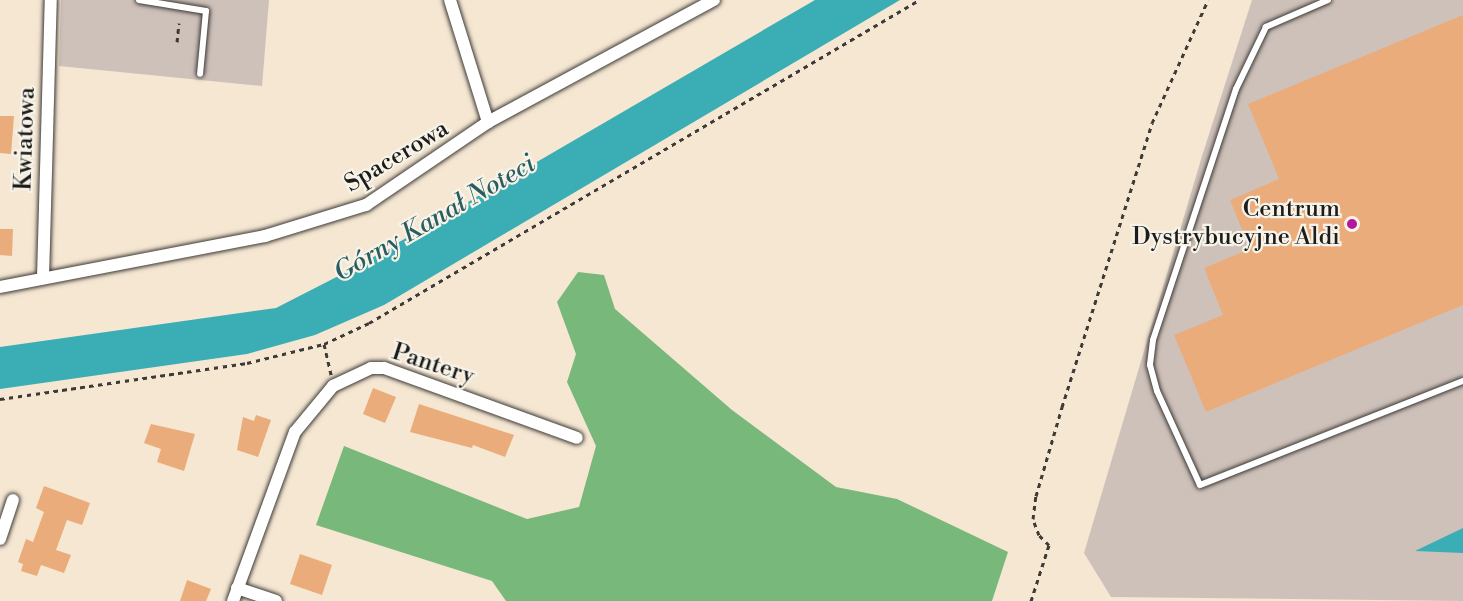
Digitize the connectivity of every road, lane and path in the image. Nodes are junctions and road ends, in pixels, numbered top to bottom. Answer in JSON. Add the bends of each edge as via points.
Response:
{"nodes":[{"id":1,"x":51,"y":0,"type":"edge"},
{"id":2,"x":139,"y":0,"type":"edge"},
{"id":3,"x":450,"y":0,"type":"edge"},
{"id":4,"x":714,"y":0,"type":"edge"},
{"id":5,"x":919,"y":0,"type":"edge"},
{"id":6,"x":1208,"y":0,"type":"edge"},
{"id":7,"x":1328,"y":0,"type":"edge"},
{"id":8,"x":690,"y":5,"type":"edge"},
{"id":9,"x":179,"y":23,"type":"dead end"},
{"id":10,"x":177,"y":42,"type":"dead end"},
{"id":11,"x":200,"y":74,"type":"dead end"},
{"id":12,"x":488,"y":122,"type":"junction"},
{"id":13,"x":43,"y":278,"type":"junction"},
{"id":14,"x":0,"y":287,"type":"edge"},
{"id":15,"x":324,"y":344,"type":"junction"},
{"id":16,"x":1463,"y":381,"type":"edge"},
{"id":17,"x":333,"y":386,"type":"junction"},
{"id":18,"x":0,"y":399,"type":"edge"},
{"id":19,"x":577,"y":438,"type":"dead end"},
{"id":20,"x":13,"y":500,"type":"dead end"},
{"id":21,"x":0,"y":539,"type":"edge"},
{"id":22,"x":237,"y":588,"type":"junction"},
{"id":23,"x":233,"y":601,"type":"edge"},
{"id":24,"x":276,"y":601,"type":"edge"},
{"id":25,"x":1031,"y":601,"type":"edge"}],
"edges":[{"from":1,"to":13,"type":"street","name":"Kwiatowa"},
{"from":2,"to":11,"type":"lane","via":[[206,11]]},
{"from":3,"to":12,"type":"street"},
{"from":4,"to":8,"type":"street","name":"Spacerowa"},
{"from":5,"to":15,"type":"path","via":[[369,323]]},
{"from":6,"to":25,"type":"path","via":[[1152,123],[1058,418],[1036,496],[1033,519],[1039,535],[1049,545]]},
{"from":7,"to":16,"type":"lane","via":[[1266,27],[1236,89],[1153,340],[1150,365],[1157,391],[1200,485]]},
{"from":8,"to":12,"type":"street","name":"Spacerowa"},
{"from":9,"to":10,"type":"path"},
{"from":12,"to":13,"type":"street","name":"Spacerowa","via":[[366,206],[265,236]]},
{"from":13,"to":14,"type":"street","name":"Spacerowa"},
{"from":15,"to":17,"type":"path"},
{"from":15,"to":18,"type":"path","via":[[247,363]]},
{"from":17,"to":19,"type":"street","name":"Pantery","via":[[370,368],[384,368]]},
{"from":17,"to":22,"type":"street","name":"Pantery","via":[[296,432]]},
{"from":20,"to":21,"type":"street"},
{"from":22,"to":23,"type":"street","name":"Pantery"},
{"from":22,"to":24,"type":"street"}]}
